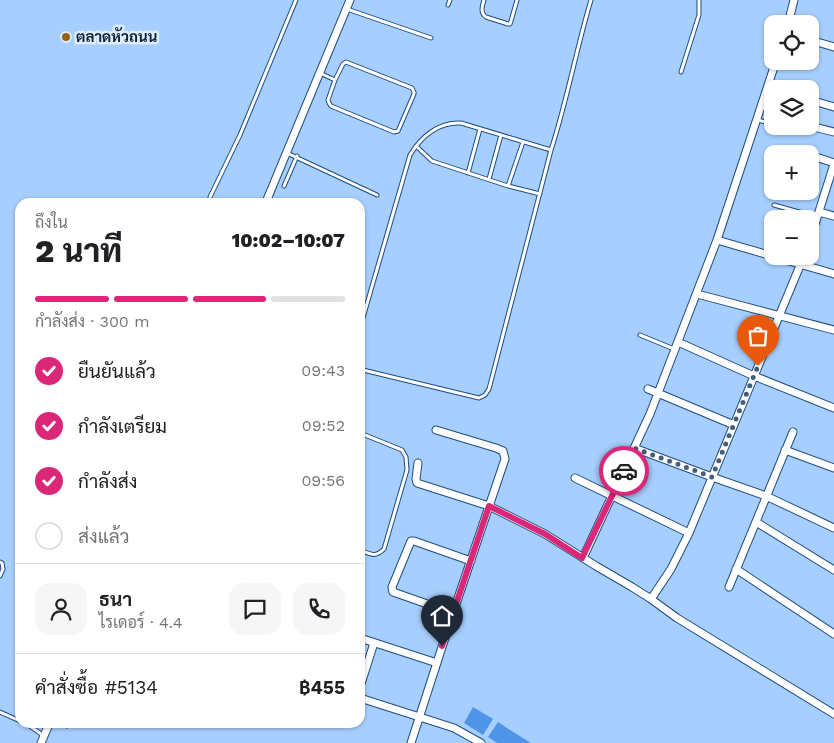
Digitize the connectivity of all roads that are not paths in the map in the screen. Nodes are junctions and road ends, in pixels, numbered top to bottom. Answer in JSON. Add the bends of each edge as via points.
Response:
{"nodes":[{"id":1,"x":296,"y":0,"type":"edge"},
{"id":2,"x":350,"y":0,"type":"edge"},
{"id":3,"x":450,"y":0,"type":"edge"},
{"id":4,"x":484,"y":0,"type":"edge"},
{"id":5,"x":517,"y":0,"type":"edge"},
{"id":6,"x":591,"y":0,"type":"edge"},
{"id":7,"x":699,"y":0,"type":"edge"},
{"id":8,"x":794,"y":0,"type":"edge"},
{"id":9,"x":448,"y":4,"type":"dead end"},
{"id":10,"x":346,"y":9,"type":"junction"},
{"id":11,"x":790,"y":15,"type":"edge"},
{"id":12,"x":431,"y":38,"type":"dead end"},
{"id":13,"x":819,"y":43,"type":"edge"},
{"id":14,"x":834,"y":47,"type":"edge"},
{"id":15,"x":681,"y":72,"type":"dead end"},
{"id":16,"x":320,"y":73,"type":"junction"},
{"id":17,"x":335,"y":80,"type":"junction"},
{"id":18,"x":764,"y":103,"type":"edge"},
{"id":19,"x":819,"y":103,"type":"edge"},
{"id":20,"x":834,"y":107,"type":"edge"},
{"id":21,"x":757,"y":120,"type":"junction"},
{"id":22,"x":764,"y":122,"type":"edge"},
{"id":23,"x":819,"y":128,"type":"edge"},
{"id":24,"x":480,"y":129,"type":"junction"},
{"id":25,"x":834,"y":132,"type":"edge"},
{"id":26,"x":501,"y":135,"type":"junction"},
{"id":27,"x":523,"y":142,"type":"junction"},
{"id":28,"x":416,"y":146,"type":"junction"},
{"id":29,"x":552,"y":150,"type":"junction"},
{"id":30,"x":287,"y":152,"type":"junction"},
{"id":31,"x":297,"y":156,"type":"junction"},
{"id":32,"x":819,"y":158,"type":"edge"},
{"id":33,"x":834,"y":163,"type":"edge"},
{"id":34,"x":468,"y":173,"type":"junction"},
{"id":35,"x":489,"y":179,"type":"junction"},
{"id":36,"x":284,"y":186,"type":"dead end"},
{"id":37,"x":508,"y":186,"type":"junction"},
{"id":38,"x":540,"y":194,"type":"junction"},
{"id":39,"x":378,"y":195,"type":"dead end"},
{"id":40,"x":210,"y":197,"type":"dead end"},
{"id":41,"x":268,"y":198,"type":"edge"},
{"id":42,"x":774,"y":205,"type":"dead end"},
{"id":43,"x":796,"y":210,"type":"edge"},
{"id":44,"x":819,"y":212,"type":"edge"},
{"id":45,"x":819,"y":215,"type":"edge"},
{"id":46,"x":834,"y":216,"type":"edge"},
{"id":47,"x":717,"y":240,"type":"junction"},
{"id":48,"x":764,"y":254,"type":"edge"},
{"id":49,"x":800,"y":265,"type":"joint"},
{"id":50,"x":834,"y":274,"type":"edge"},
{"id":51,"x":697,"y":294,"type":"junction"},
{"id":52,"x":365,"y":311,"type":"edge"},
{"id":53,"x":779,"y":315,"type":"junction"},
{"id":54,"x":834,"y":330,"type":"edge"},
{"id":55,"x":640,"y":335,"type":"dead end"},
{"id":56,"x":676,"y":346,"type":"junction"},
{"id":57,"x":365,"y":370,"type":"edge"},
{"id":58,"x":754,"y":376,"type":"junction"},
{"id":59,"x":648,"y":388,"type":"dead end"},
{"id":60,"x":658,"y":394,"type":"junction"},
{"id":61,"x":834,"y":408,"type":"edge"},
{"id":62,"x":734,"y":425,"type":"junction"},
{"id":63,"x":436,"y":430,"type":"dead end"},
{"id":64,"x":793,"y":432,"type":"dead end"},
{"id":65,"x":365,"y":435,"type":"edge"},
{"id":66,"x":634,"y":448,"type":"junction"},
{"id":67,"x":785,"y":450,"type":"junction"},
{"id":68,"x":418,"y":463,"type":"dead end"},
{"id":69,"x":834,"y":468,"type":"edge"},
{"id":70,"x":712,"y":477,"type":"junction"},
{"id":71,"x":575,"y":478,"type":"dead end"},
{"id":72,"x":612,"y":496,"type":"junction"},
{"id":73,"x":766,"y":496,"type":"junction"},
{"id":74,"x":489,"y":506,"type":"junction"},
{"id":75,"x":756,"y":522,"type":"junction"},
{"id":76,"x":834,"y":528,"type":"edge"},
{"id":77,"x":689,"y":533,"type":"junction"},
{"id":78,"x":365,"y":552,"type":"edge"},
{"id":79,"x":582,"y":558,"type":"junction"},
{"id":80,"x":471,"y":561,"type":"junction"},
{"id":81,"x":0,"y":562,"type":"edge"},
{"id":82,"x":736,"y":569,"type":"junction"},
{"id":83,"x":834,"y":570,"type":"edge"},
{"id":84,"x":0,"y":576,"type":"edge"},
{"id":85,"x":729,"y":587,"type":"dead end"},
{"id":86,"x":651,"y":599,"type":"junction"},
{"id":87,"x":453,"y":613,"type":"junction"},
{"id":88,"x":834,"y":634,"type":"edge"},
{"id":89,"x":365,"y":640,"type":"edge"},
{"id":90,"x":374,"y":643,"type":"junction"},
{"id":91,"x":437,"y":663,"type":"junction"},
{"id":92,"x":365,"y":671,"type":"edge"},
{"id":93,"x":365,"y":700,"type":"edge"},
{"id":94,"x":0,"y":712,"type":"edge"},
{"id":95,"x":834,"y":714,"type":"edge"},
{"id":96,"x":420,"y":716,"type":"junction"},
{"id":97,"x":15,"y":719,"type":"edge"},
{"id":98,"x":30,"y":728,"type":"edge"},
{"id":99,"x":42,"y":739,"type":"edge"},
{"id":100,"x":411,"y":743,"type":"edge"},
{"id":101,"x":481,"y":743,"type":"edge"}],
"edges":[{"from":1,"to":40,"type":"lane","via":[[240,135]]},
{"from":2,"to":10,"type":"street"},
{"from":3,"to":9,"type":"lane"},
{"from":4,"to":5,"type":"lane","via":[[483,15],[508,24]]},
{"from":6,"to":29,"type":"lane"},
{"from":7,"to":15,"type":"lane","via":[[699,16]]},
{"from":8,"to":11,"type":"street"},
{"from":10,"to":12,"type":"lane"},
{"from":10,"to":16,"type":"street"},
{"from":13,"to":14,"type":"street"},
{"from":16,"to":17,"type":"lane"},
{"from":16,"to":30,"type":"street"},
{"from":17,"to":17,"type":"lane","via":[[346,62],[412,88],[414,94],[398,131],[331,106],[328,100]]},
{"from":18,"to":21,"type":"street"},
{"from":19,"to":20,"type":"street"},
{"from":21,"to":22,"type":"lane"},
{"from":21,"to":47,"type":"street"},
{"from":23,"to":25,"type":"street"},
{"from":24,"to":26,"type":"lane"},
{"from":24,"to":28,"type":"lane","via":[[452,123],[428,133]]},
{"from":24,"to":34,"type":"lane"},
{"from":26,"to":27,"type":"lane"},
{"from":26,"to":35,"type":"lane"},
{"from":27,"to":29,"type":"lane"},
{"from":27,"to":37,"type":"lane"},
{"from":28,"to":34,"type":"lane","via":[[432,160]]},
{"from":28,"to":52,"type":"lane","via":[[410,155]]},
{"from":29,"to":38,"type":"lane"},
{"from":30,"to":31,"type":"lane"},
{"from":30,"to":41,"type":"street"},
{"from":31,"to":36,"type":"lane"},
{"from":31,"to":39,"type":"lane"},
{"from":32,"to":33,"type":"street"},
{"from":33,"to":44,"type":"street"},
{"from":34,"to":35,"type":"lane"},
{"from":35,"to":37,"type":"lane"},
{"from":37,"to":38,"type":"lane"},
{"from":38,"to":57,"type":"lane","via":[[489,389],[484,395],[479,398]]},
{"from":42,"to":43,"type":"lane"},
{"from":45,"to":46,"type":"street"},
{"from":47,"to":48,"type":"street"},
{"from":47,"to":51,"type":"street"},
{"from":49,"to":50,"type":"street"},
{"from":49,"to":53,"type":"street"},
{"from":51,"to":53,"type":"street"},
{"from":51,"to":56,"type":"street"},
{"from":53,"to":54,"type":"street"},
{"from":53,"to":58,"type":"street"},
{"from":55,"to":56,"type":"lane"},
{"from":56,"to":58,"type":"street"},
{"from":56,"to":60,"type":"street"},
{"from":58,"to":61,"type":"street"},
{"from":58,"to":62,"type":"street"},
{"from":59,"to":60,"type":"street"},
{"from":60,"to":62,"type":"street"},
{"from":60,"to":66,"type":"street"},
{"from":62,"to":70,"type":"street"},
{"from":63,"to":74,"type":"street","via":[[503,451],[505,459]]},
{"from":64,"to":67,"type":"street"},
{"from":65,"to":78,"type":"lane","via":[[402,450],[407,470],[384,549],[379,554]]},
{"from":66,"to":70,"type":"street"},
{"from":66,"to":72,"type":"street"},
{"from":67,"to":69,"type":"street"},
{"from":67,"to":73,"type":"street"},
{"from":68,"to":74,"type":"street","via":[[417,483]]},
{"from":70,"to":73,"type":"street"},
{"from":70,"to":77,"type":"street"},
{"from":71,"to":72,"type":"street"},
{"from":72,"to":77,"type":"street"},
{"from":72,"to":79,"type":"street"},
{"from":73,"to":75,"type":"street"},
{"from":73,"to":76,"type":"street"},
{"from":74,"to":79,"type":"street","via":[[545,534]]},
{"from":74,"to":80,"type":"street"},
{"from":75,"to":82,"type":"street"},
{"from":75,"to":83,"type":"street"},
{"from":77,"to":86,"type":"street"},
{"from":79,"to":86,"type":"street"},
{"from":80,"to":87,"type":"street"},
{"from":80,"to":87,"type":"street","via":[[411,541],[392,587],[393,592]]},
{"from":81,"to":84,"type":"lane","via":[[3,569]]},
{"from":82,"to":85,"type":"street"},
{"from":82,"to":88,"type":"street"},
{"from":86,"to":95,"type":"street"},
{"from":87,"to":91,"type":"street"},
{"from":89,"to":90,"type":"street"},
{"from":90,"to":91,"type":"street"},
{"from":90,"to":92,"type":"street"},
{"from":91,"to":96,"type":"street"},
{"from":93,"to":96,"type":"street"},
{"from":94,"to":97,"type":"lane"},
{"from":96,"to":100,"type":"street"},
{"from":96,"to":101,"type":"street","via":[[454,728]]},
{"from":98,"to":99,"type":"lane"}]}
